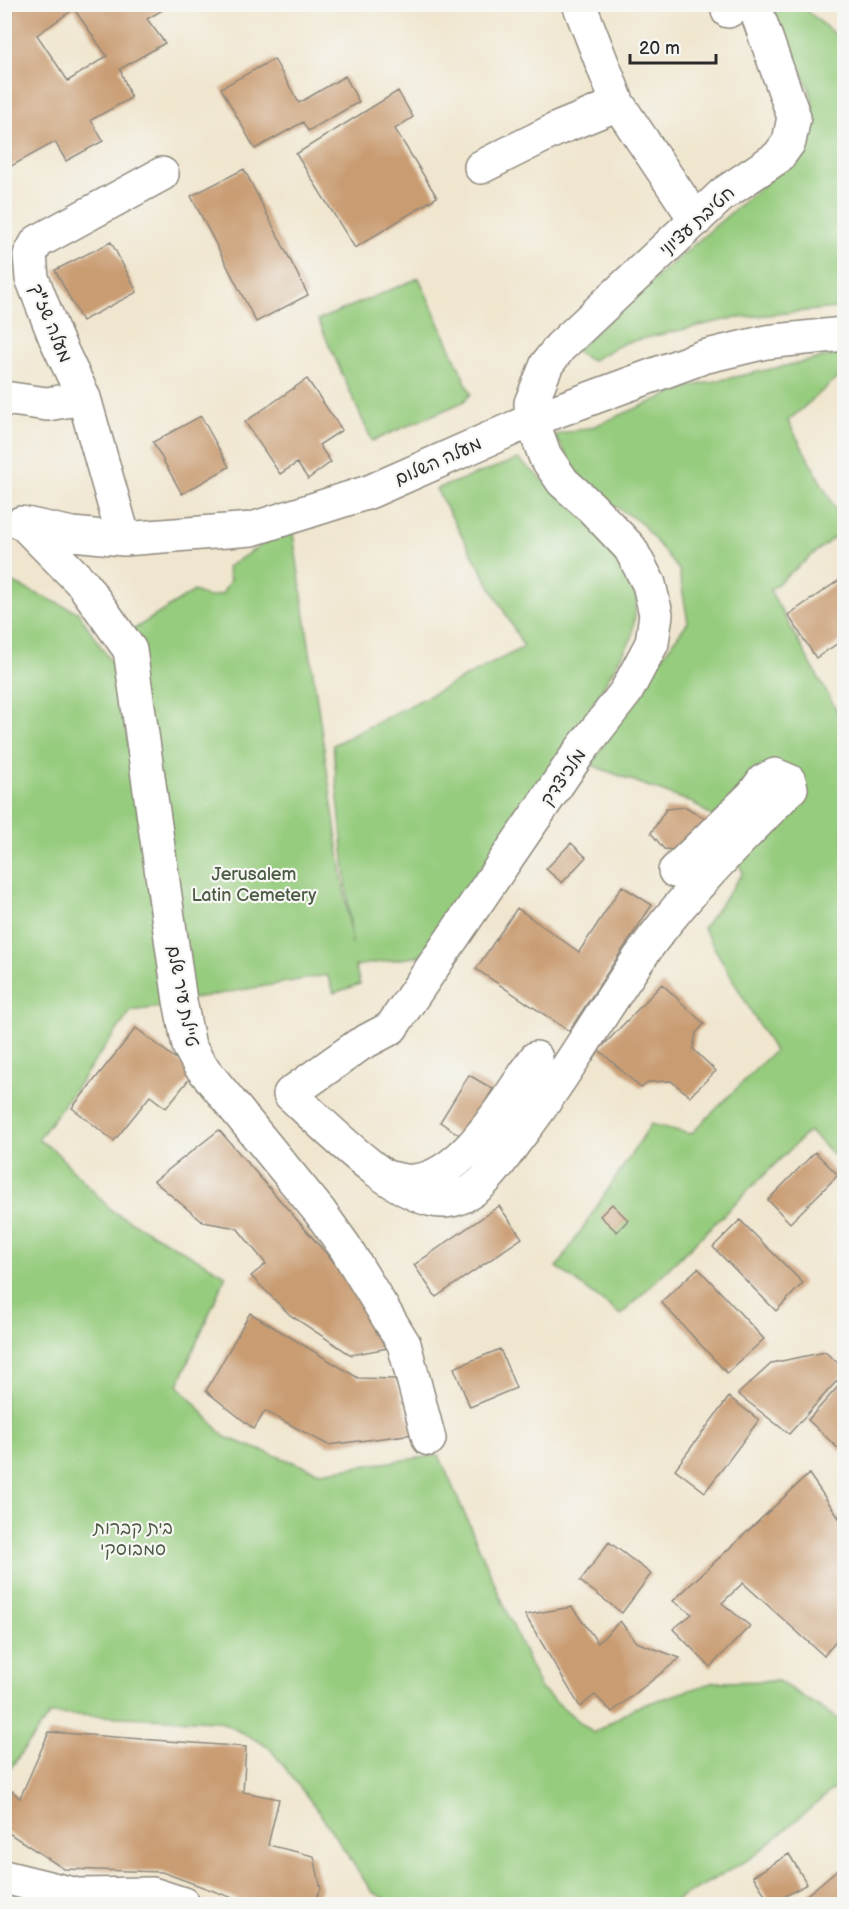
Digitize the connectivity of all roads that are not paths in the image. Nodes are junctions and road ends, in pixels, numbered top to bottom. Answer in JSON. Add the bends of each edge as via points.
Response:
{"nodes":[{"id":1,"x":579,"y":4,"type":"edge"},
{"id":2,"x":740,"y":7,"type":"edge"},
{"id":3,"x":618,"y":104,"type":"junction"},
{"id":4,"x":481,"y":167,"type":"dead end"},
{"id":5,"x":162,"y":174,"type":"dead end"},
{"id":6,"x":696,"y":220,"type":"junction"},
{"id":7,"x":844,"y":334,"type":"edge"},
{"id":8,"x":4,"y":398,"type":"edge"},
{"id":9,"x":84,"y":398,"type":"junction"},
{"id":10,"x":532,"y":420,"type":"junction"},
{"id":11,"x":14,"y":522,"type":"edge"},
{"id":12,"x":124,"y":539,"type":"junction"},
{"id":13,"x":675,"y":871,"type":"dead end"},
{"id":14,"x":536,"y":1058,"type":"dead end"},
{"id":15,"x":384,"y":1177,"type":"junction"},
{"id":16,"x":429,"y":1439,"type":"dead end"},
{"id":17,"x":4,"y":1877,"type":"edge"},
{"id":18,"x":183,"y":1905,"type":"edge"}],
"edges":[{"from":1,"to":3,"type":"street"},
{"from":2,"to":6,"type":"street","name":"חטיבת עציוני","via":[[794,117],[789,142],[778,157],[723,194]]},
{"from":3,"to":4,"type":"street"},
{"from":3,"to":6,"type":"street"},
{"from":5,"to":9,"type":"street","name":"מעלה שז\"ך","via":[[37,242],[30,255],[32,278]]},
{"from":6,"to":10,"type":"street","name":"חטיבת עציוני","via":[[560,347],[547,364],[531,403]]},
{"from":7,"to":10,"type":"street","name":"מעלה השלום","via":[[766,342],[703,357]]},
{"from":8,"to":9,"type":"street","via":[[47,404]]},
{"from":9,"to":12,"type":"street","name":"מעלה שז\"ך"},
{"from":10,"to":12,"type":"street","name":"מעלה השלום","via":[[369,492],[252,529]]},
{"from":10,"to":15,"type":"street","name":"מלכיצדק","via":[[545,456],[563,482],[630,548],[649,584],[656,614],[652,643],[627,692],[580,751],[391,1028],[359,1045],[290,1094]]},
{"from":11,"to":12,"type":"street","name":"מעלה השלום","via":[[72,534]]},
{"from":11,"to":16,"type":"street","name":"טיילת עיר שלם","via":[[83,584],[130,650],[189,1046],[223,1094],[320,1212],[376,1296],[404,1344]]},
{"from":13,"to":15,"type":"street","via":[[763,782],[775,775],[789,781],[791,788],[710,871],[653,939],[536,1113],[475,1191],[446,1201],[429,1199]]},
{"from":14,"to":15,"type":"street","via":[[472,1148],[427,1177],[413,1181]]},
{"from":17,"to":18,"type":"street","via":[[77,1895],[152,1894]]}]}
